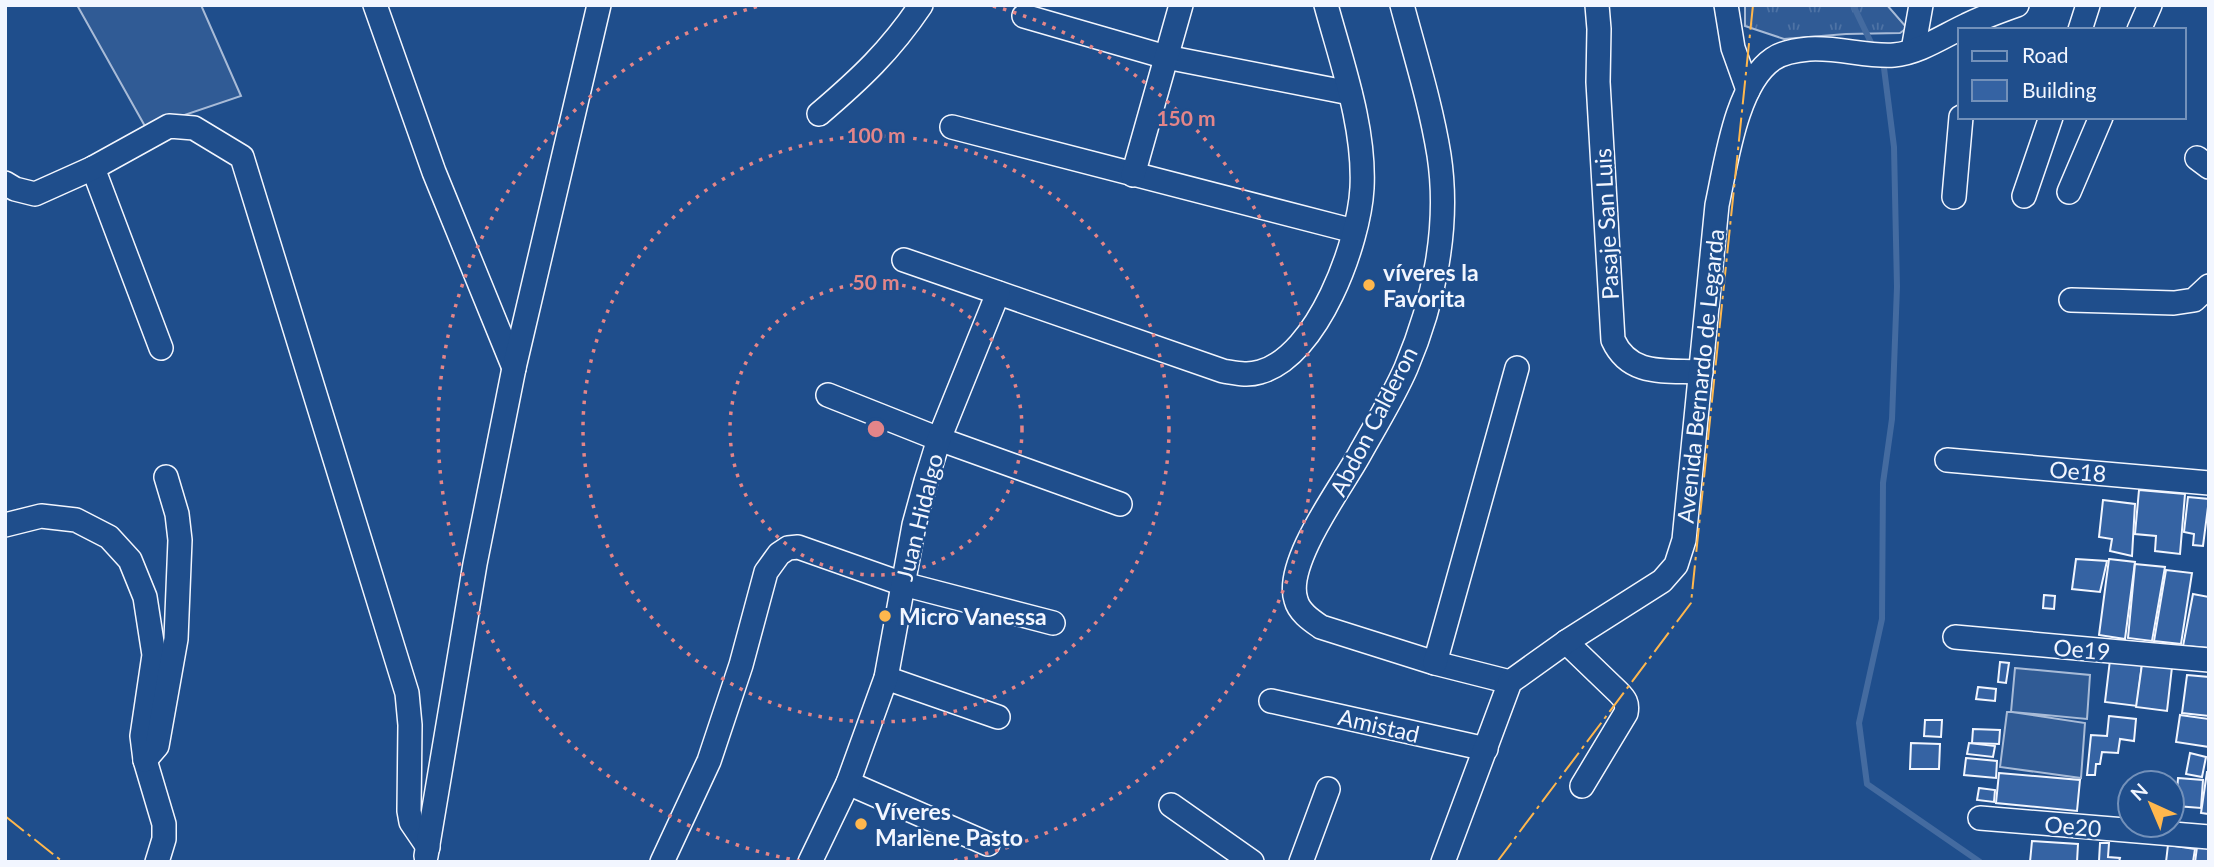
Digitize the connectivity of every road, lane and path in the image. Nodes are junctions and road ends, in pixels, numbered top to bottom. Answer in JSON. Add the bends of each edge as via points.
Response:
{"nodes":[{"id":1,"x":375,"y":5,"type":"edge"},
{"id":2,"x":920,"y":5,"type":"edge"},
{"id":3,"x":1181,"y":5,"type":"edge"},
{"id":4,"x":1326,"y":5,"type":"edge"},
{"id":5,"x":1402,"y":5,"type":"edge"},
{"id":6,"x":1597,"y":5,"type":"edge"},
{"id":7,"x":1726,"y":5,"type":"edge"},
{"id":8,"x":1921,"y":5,"type":"edge"},
{"id":9,"x":2017,"y":5,"type":"edge"},
{"id":10,"x":2088,"y":5,"type":"edge"},
{"id":11,"x":2150,"y":5,"type":"edge"},
{"id":12,"x":596,"y":7,"type":"edge"},
{"id":13,"x":1024,"y":16,"type":"dead end"},
{"id":14,"x":1969,"y":27,"type":"edge"},
{"id":15,"x":2081,"y":28,"type":"edge"},
{"id":16,"x":2140,"y":28,"type":"edge"},
{"id":17,"x":1958,"y":31,"type":"edge"},
{"id":18,"x":1904,"y":53,"type":"junction"},
{"id":19,"x":1166,"y":57,"type":"junction"},
{"id":20,"x":1748,"y":90,"type":"junction"},
{"id":21,"x":1350,"y":93,"type":"junction"},
{"id":22,"x":819,"y":114,"type":"dead end"},
{"id":23,"x":1961,"y":119,"type":"edge"},
{"id":24,"x":2050,"y":119,"type":"edge"},
{"id":25,"x":2100,"y":119,"type":"edge"},
{"id":26,"x":952,"y":127,"type":"dead end"},
{"id":27,"x":93,"y":168,"type":"junction"},
{"id":28,"x":1133,"y":175,"type":"junction"},
{"id":29,"x":5,"y":183,"type":"edge"},
{"id":30,"x":2069,"y":192,"type":"dead end"},
{"id":31,"x":2024,"y":196,"type":"dead end"},
{"id":32,"x":1954,"y":197,"type":"dead end"},
{"id":33,"x":1354,"y":232,"type":"junction"},
{"id":34,"x":904,"y":260,"type":"dead end"},
{"id":35,"x":2209,"y":286,"type":"edge"},
{"id":36,"x":998,"y":293,"type":"junction"},
{"id":37,"x":2071,"y":300,"type":"dead end"},
{"id":38,"x":161,"y":348,"type":"dead end"},
{"id":39,"x":514,"y":368,"type":"junction"},
{"id":40,"x":1517,"y":368,"type":"dead end"},
{"id":41,"x":1701,"y":372,"type":"junction"},
{"id":42,"x":828,"y":395,"type":"dead end"},
{"id":43,"x":939,"y":439,"type":"junction"},
{"id":44,"x":1947,"y":460,"type":"dead end"},
{"id":45,"x":166,"y":477,"type":"dead end"},
{"id":46,"x":2209,"y":483,"type":"edge"},
{"id":47,"x":1120,"y":504,"type":"dead end"},
{"id":48,"x":5,"y":525,"type":"edge"},
{"id":49,"x":903,"y":584,"type":"junction"},
{"id":50,"x":1053,"y":623,"type":"dead end"},
{"id":51,"x":1955,"y":638,"type":"dead end"},
{"id":52,"x":1566,"y":642,"type":"junction"},
{"id":53,"x":2209,"y":660,"type":"edge"},
{"id":54,"x":1435,"y":663,"type":"junction"},
{"id":55,"x":886,"y":678,"type":"junction"},
{"id":56,"x":1510,"y":682,"type":"junction"},
{"id":57,"x":1271,"y":701,"type":"dead end"},
{"id":58,"x":998,"y":717,"type":"dead end"},
{"id":59,"x":1486,"y":749,"type":"junction"},
{"id":60,"x":145,"y":760,"type":"junction"},
{"id":61,"x":848,"y":783,"type":"junction"},
{"id":62,"x":1582,"y":786,"type":"dead end"},
{"id":63,"x":1328,"y":789,"type":"dead end"},
{"id":64,"x":1171,"y":804,"type":"dead end"},
{"id":65,"x":1980,"y":818,"type":"dead end"},
{"id":66,"x":2209,"y":837,"type":"edge"},
{"id":67,"x":988,"y":844,"type":"dead end"},
{"id":68,"x":426,"y":854,"type":"edge"},
{"id":69,"x":157,"y":862,"type":"edge"},
{"id":70,"x":662,"y":862,"type":"edge"},
{"id":71,"x":810,"y":862,"type":"edge"},
{"id":72,"x":1252,"y":862,"type":"edge"},
{"id":73,"x":1301,"y":862,"type":"edge"},
{"id":74,"x":1443,"y":862,"type":"edge"}],
"edges":[{"from":1,"to":39,"type":"street","via":[[434,172]]},
{"from":2,"to":22,"type":"street","via":[[867,73]]},
{"from":3,"to":19,"type":"street"},
{"from":4,"to":21,"type":"street"},
{"from":5,"to":54,"type":"street","name":"Abdon Calderon","via":[[1439,154],[1441,242],[1428,306],[1405,369],[1314,531],[1294,582],[1296,601],[1321,627]]},
{"from":6,"to":41,"type":"street","name":"Pasaje San Luis","via":[[1613,340],[1619,353],[1644,369]]},
{"from":7,"to":20,"type":"street","via":[[1733,48]]},
{"from":8,"to":18,"type":"street"},
{"from":9,"to":14,"type":"street"},
{"from":10,"to":15,"type":"street"},
{"from":11,"to":16,"type":"street"},
{"from":12,"to":39,"type":"street"},
{"from":13,"to":19,"type":"street"},
{"from":17,"to":18,"type":"street"},
{"from":18,"to":20,"type":"street","name":"Avenida Bernardo de Legarda","via":[[1832,48],[1780,55],[1766,65]]},
{"from":19,"to":21,"type":"street"},
{"from":19,"to":28,"type":"street"},
{"from":20,"to":41,"type":"street","name":"Avenida Bernardo de Legarda","via":[[1717,205]]},
{"from":21,"to":33,"type":"street","via":[[1362,189]]},
{"from":23,"to":32,"type":"street"},
{"from":24,"to":31,"type":"street"},
{"from":25,"to":30,"type":"street"},
{"from":26,"to":28,"type":"street"},
{"from":27,"to":29,"type":"street","via":[[36,194]]},
{"from":27,"to":38,"type":"street"},
{"from":27,"to":68,"type":"street","via":[[169,126],[194,128],[242,157],[407,693],[409,811]]},
{"from":28,"to":33,"type":"street"},
{"from":33,"to":36,"type":"street","via":[[1341,272],[1311,331],[1296,349],[1261,372],[1242,375],[1223,370]]},
{"from":34,"to":36,"type":"street"},
{"from":35,"to":37,"type":"street","via":[[2194,300],[2174,303]]},
{"from":36,"to":43,"type":"street","name":"Juan Hidalgo"},
{"from":39,"to":68,"type":"street"},
{"from":40,"to":54,"type":"street"},
{"from":41,"to":52,"type":"street","name":"Avenida Bernardo de Legarda","via":[[1684,540],[1676,565],[1662,581]]},
{"from":42,"to":43,"type":"street"},
{"from":43,"to":47,"type":"street"},
{"from":43,"to":49,"type":"street","name":"Juan Hidalgo","via":[[914,525]]},
{"from":44,"to":46,"type":"street","name":"Oe18"},
{"from":45,"to":60,"type":"street","via":[[180,540],[176,639],[157,746]]},
{"from":48,"to":60,"type":"street","via":[[41,516],[76,520],[109,537],[130,560],[145,597],[154,655],[142,736]]},
{"from":49,"to":50,"type":"street"},
{"from":49,"to":55,"type":"street","name":"Juan Hidalgo"},
{"from":49,"to":70,"type":"street","via":[[798,547],[788,548],[772,560],[709,761]]},
{"from":51,"to":53,"type":"street","name":"Oe19"},
{"from":52,"to":56,"type":"street","name":"Avenida Bernardo de Legarda"},
{"from":52,"to":62,"type":"street","via":[[1626,700],[1627,707]]},
{"from":54,"to":56,"type":"street","name":"Abdon Calderon"},
{"from":55,"to":58,"type":"street"},
{"from":55,"to":61,"type":"street","name":"Juan Hidalgo"},
{"from":56,"to":59,"type":"street"},
{"from":57,"to":59,"type":"street","name":"Amistad"},
{"from":59,"to":74,"type":"street"},
{"from":60,"to":69,"type":"street","via":[[164,824]]},
{"from":61,"to":67,"type":"street"},
{"from":61,"to":71,"type":"street","name":"Juan Hidalgo"},
{"from":63,"to":73,"type":"street"},
{"from":64,"to":72,"type":"street"},
{"from":65,"to":66,"type":"street","name":"Oe20"}]}
